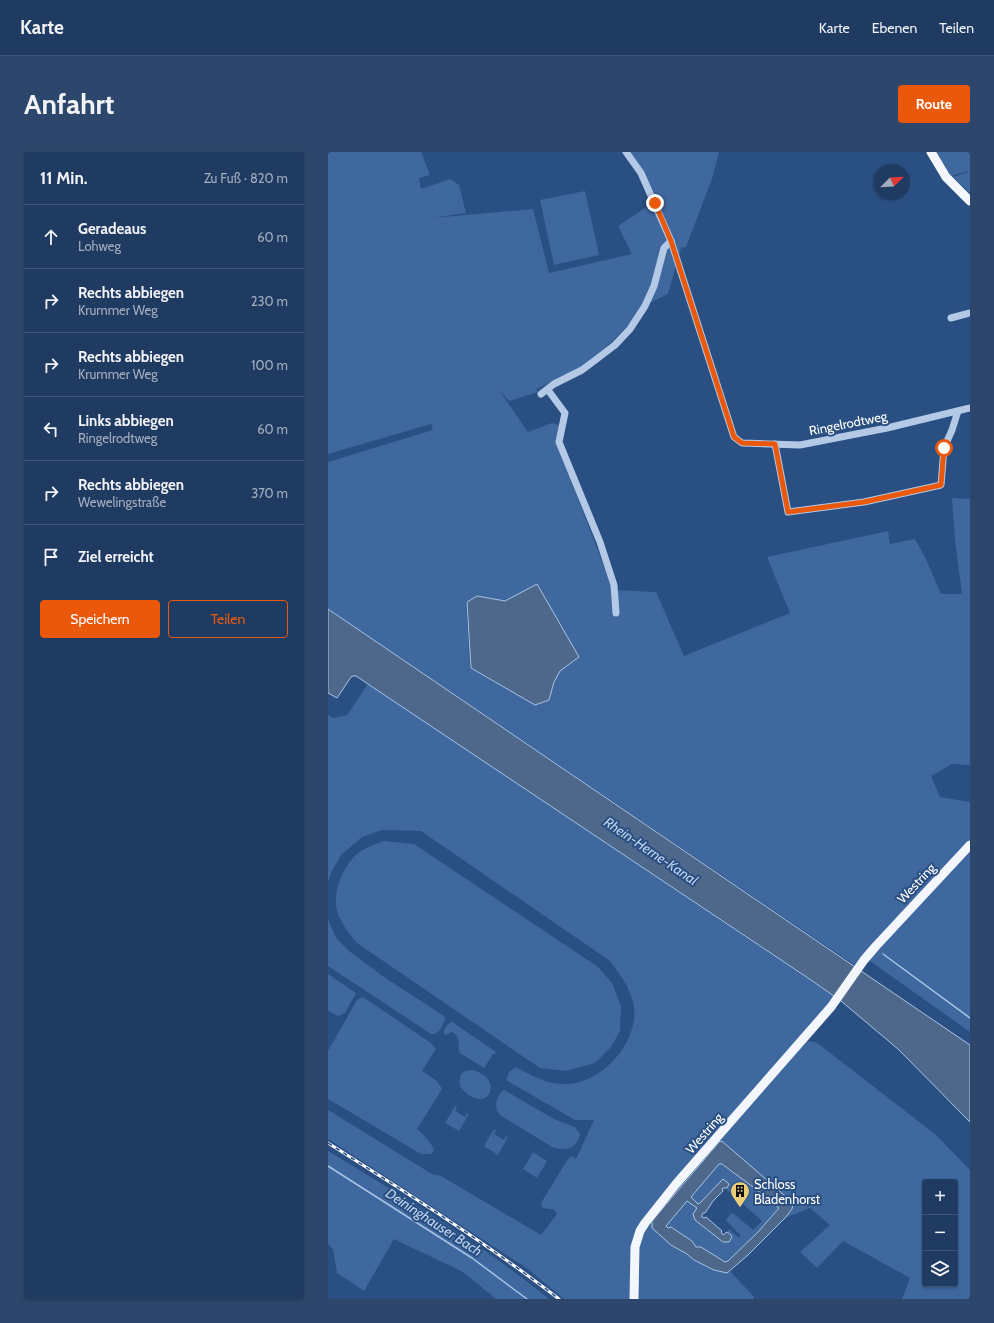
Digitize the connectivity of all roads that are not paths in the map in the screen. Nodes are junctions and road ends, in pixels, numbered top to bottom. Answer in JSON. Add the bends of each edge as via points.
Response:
{"nodes":[{"id":1,"x":626,"y":152,"type":"edge"},
{"id":2,"x":931,"y":152,"type":"edge"},
{"id":3,"x":970,"y":201,"type":"edge"},
{"id":4,"x":671,"y":241,"type":"junction"},
{"id":5,"x":970,"y":313,"type":"edge"},
{"id":6,"x":951,"y":318,"type":"dead end"},
{"id":7,"x":970,"y":408,"type":"edge"},
{"id":8,"x":958,"y":411,"type":"junction"},
{"id":9,"x":775,"y":444,"type":"junction"},
{"id":10,"x":616,"y":612,"type":"dead end"},
{"id":11,"x":970,"y":845,"type":"edge"},
{"id":12,"x":634,"y":1299,"type":"edge"}],
"edges":[{"from":1,"to":4,"type":"street","via":[[641,173]]},
{"from":2,"to":3,"type":"main road","via":[[946,177]]},
{"from":4,"to":9,"type":"street","name":"Ringelrodtweg","via":[[734,437],[742,443]]},
{"from":4,"to":10,"type":"street","via":[[664,248],[646,306],[630,329],[615,345],[582,370],[554,384],[545,392],[565,413],[559,442],[610,571]]},
{"from":5,"to":6,"type":"street"},
{"from":7,"to":8,"type":"street","name":"Ringelrodtweg"},
{"from":8,"to":9,"type":"street","name":"Ringelrodtweg","via":[[800,445]]},
{"from":8,"to":9,"type":"street","via":[[944,448],[941,485],[864,502],[788,512]]},
{"from":11,"to":12,"type":"main road","name":"Westring","via":[[866,957],[835,1003],[676,1184],[645,1223],[638,1236],[634,1255]]}]}
